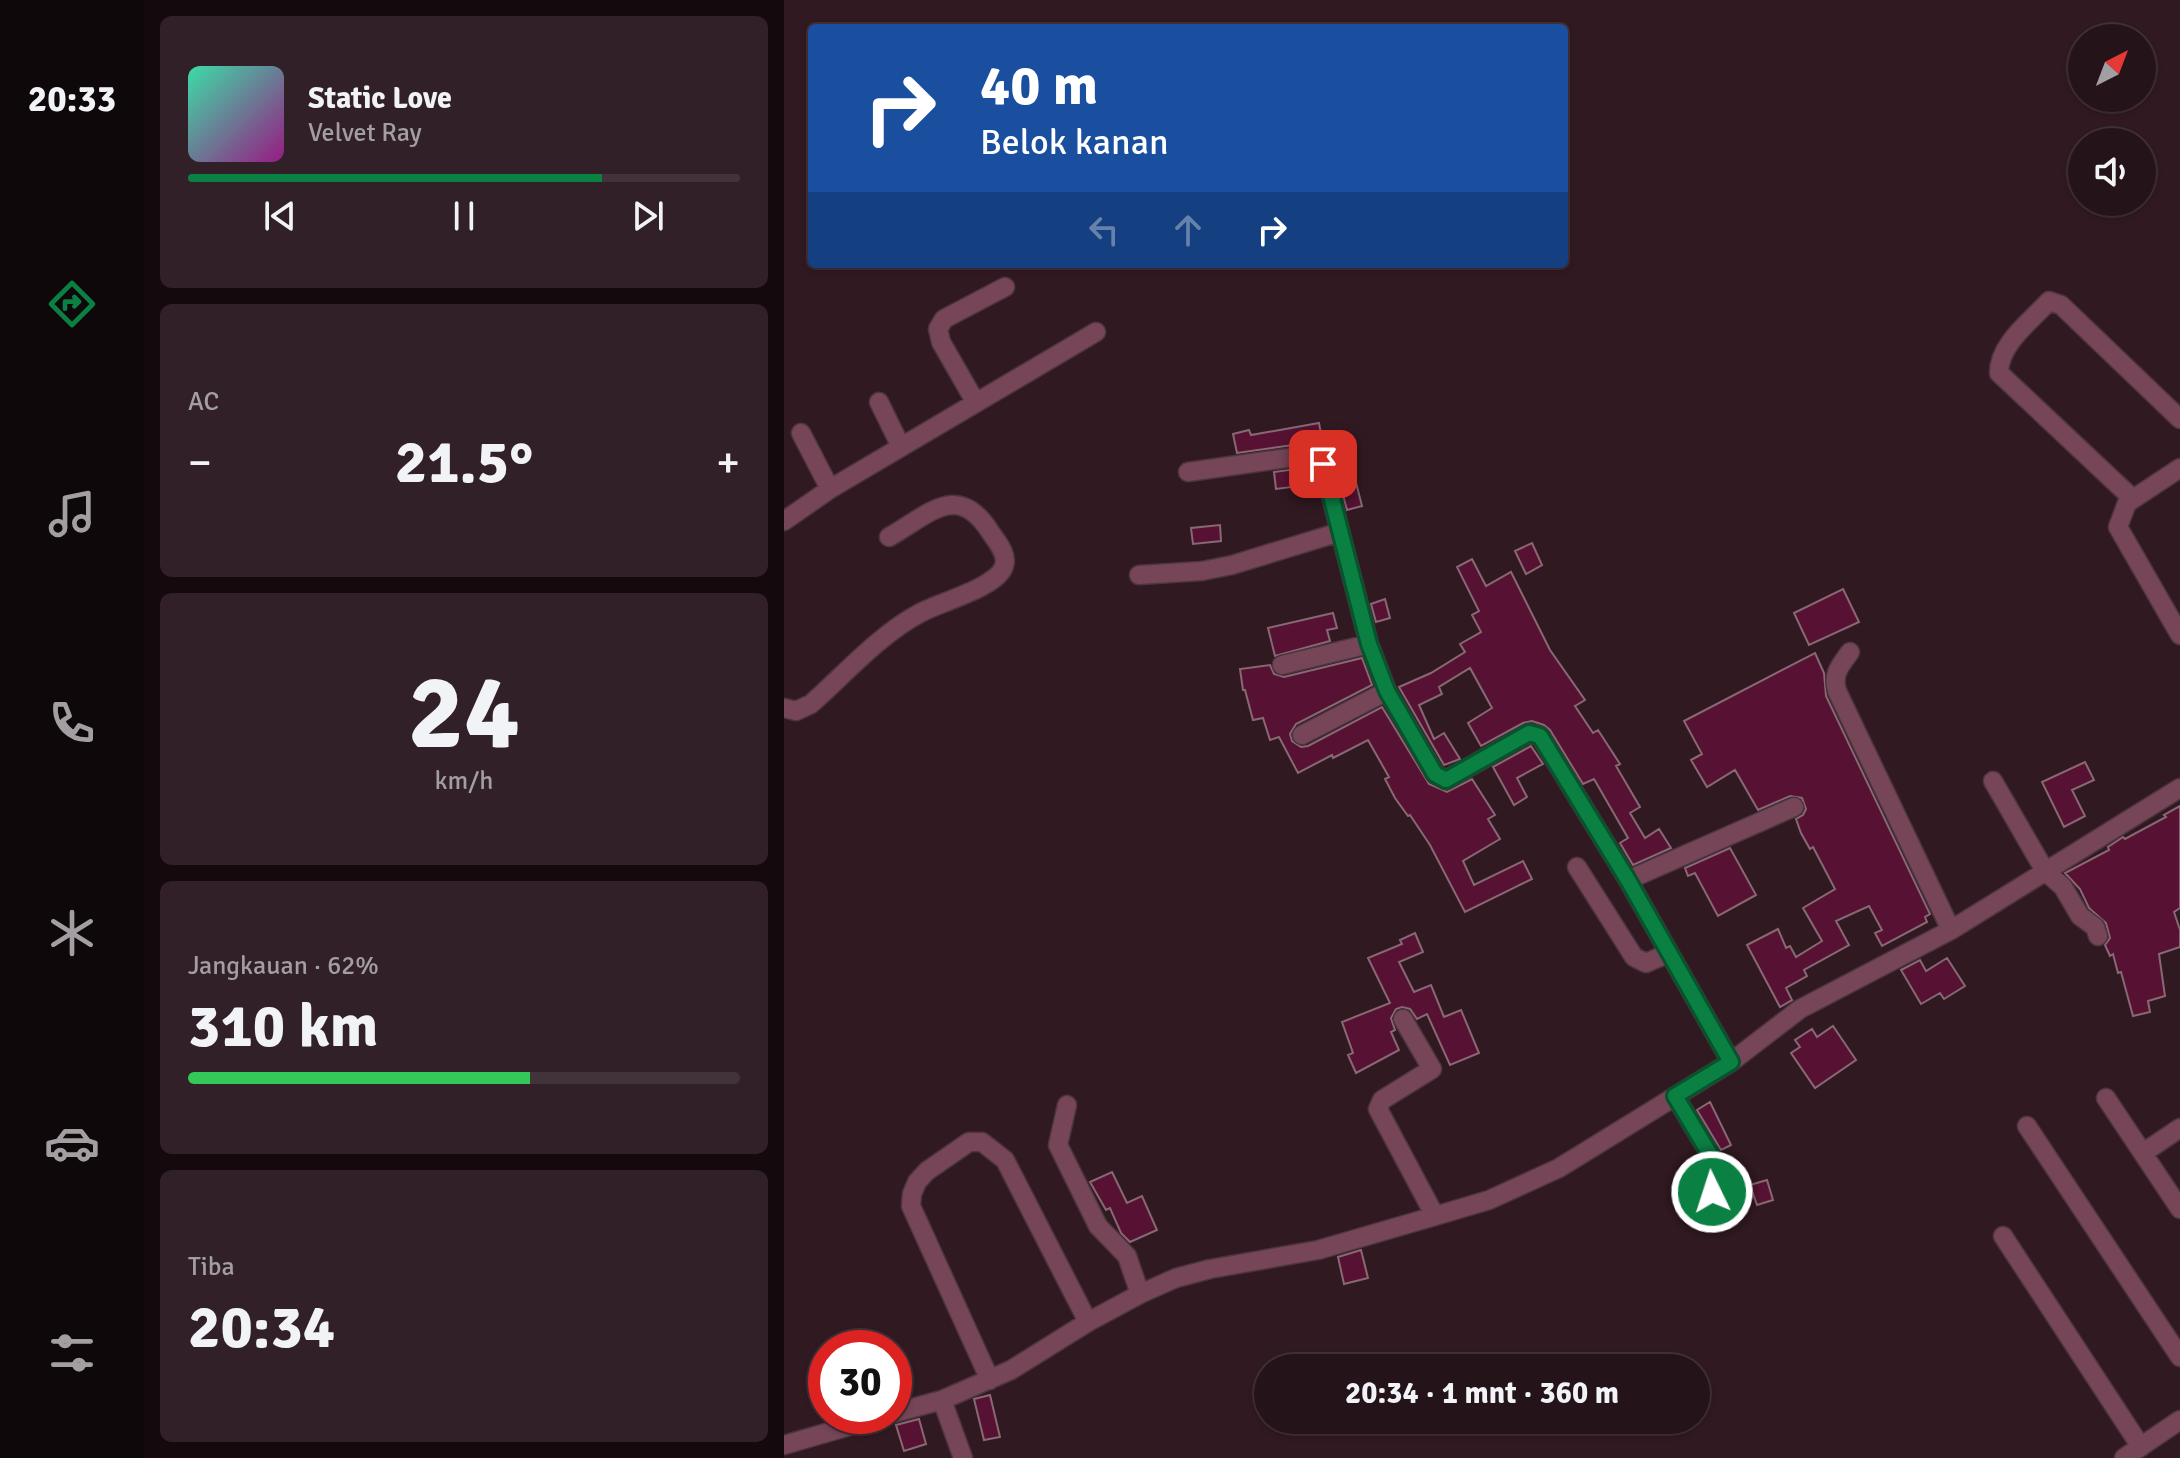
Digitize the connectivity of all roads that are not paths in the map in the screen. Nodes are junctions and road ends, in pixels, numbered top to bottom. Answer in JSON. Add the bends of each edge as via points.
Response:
{"nodes":[{"id":1,"x":1005,"y":287,"type":"dead end"},
{"id":2,"x":1096,"y":332,"type":"dead end"},
{"id":3,"x":879,"y":402,"type":"dead end"},
{"id":4,"x":976,"y":403,"type":"junction"},
{"id":5,"x":2180,"y":419,"type":"edge"},
{"id":6,"x":801,"y":433,"type":"dead end"},
{"id":7,"x":901,"y":447,"type":"junction"},
{"id":8,"x":2180,"y":468,"type":"edge"},
{"id":9,"x":1188,"y":472,"type":"dead end"},
{"id":10,"x":830,"y":489,"type":"junction"},
{"id":11,"x":2133,"y":499,"type":"junction"},
{"id":12,"x":784,"y":521,"type":"edge"},
{"id":13,"x":1340,"y":532,"type":"junction"},
{"id":14,"x":889,"y":537,"type":"dead end"},
{"id":15,"x":1139,"y":575,"type":"dead end"},
{"id":16,"x":2180,"y":635,"type":"edge"},
{"id":17,"x":1369,"y":644,"type":"junction"},
{"id":18,"x":1850,"y":652,"type":"dead end"},
{"id":19,"x":1282,"y":665,"type":"dead end"},
{"id":20,"x":1387,"y":691,"type":"junction"},
{"id":21,"x":784,"y":708,"type":"edge"},
{"id":22,"x":1302,"y":735,"type":"dead end"},
{"id":23,"x":1993,"y":781,"type":"dead end"},
{"id":24,"x":2180,"y":788,"type":"edge"},
{"id":25,"x":1794,"y":807,"type":"dead end"},
{"id":26,"x":1577,"y":867,"type":"dead end"},
{"id":27,"x":2045,"y":871,"type":"junction"},
{"id":28,"x":1628,"y":880,"type":"junction"},
{"id":29,"x":1951,"y":930,"type":"junction"},
{"id":30,"x":2098,"y":936,"type":"dead end"},
{"id":31,"x":1669,"y":953,"type":"junction"},
{"id":32,"x":1403,"y":1019,"type":"dead end"},
{"id":33,"x":1731,"y":1062,"type":"junction"},
{"id":34,"x":1675,"y":1096,"type":"junction"},
{"id":35,"x":2106,"y":1098,"type":"dead end"},
{"id":36,"x":1067,"y":1105,"type":"dead end"},
{"id":37,"x":2027,"y":1126,"type":"dead end"},
{"id":38,"x":2180,"y":1128,"type":"edge"},
{"id":39,"x":2143,"y":1153,"type":"junction"},
{"id":40,"x":1712,"y":1192,"type":"dead end"},
{"id":41,"x":2180,"y":1209,"type":"edge"},
{"id":42,"x":1435,"y":1216,"type":"junction"},
{"id":43,"x":2003,"y":1236,"type":"dead end"},
{"id":44,"x":1140,"y":1294,"type":"junction"},
{"id":45,"x":1088,"y":1322,"type":"junction"},
{"id":46,"x":2180,"y":1357,"type":"edge"},
{"id":47,"x":990,"y":1380,"type":"junction"},
{"id":48,"x":942,"y":1400,"type":"junction"},
{"id":49,"x":912,"y":1408,"type":"edge"},
{"id":50,"x":2180,"y":1420,"type":"edge"},
{"id":51,"x":822,"y":1434,"type":"edge"},
{"id":52,"x":784,"y":1445,"type":"edge"},
{"id":53,"x":2141,"y":1447,"type":"junction"},
{"id":54,"x":963,"y":1458,"type":"edge"},
{"id":55,"x":2124,"y":1458,"type":"edge"}],
"edges":[{"from":1,"to":4,"type":"street","via":[[944,319],[938,329]]},
{"from":2,"to":4,"type":"street"},
{"from":3,"to":7,"type":"street"},
{"from":4,"to":7,"type":"street"},
{"from":5,"to":11,"type":"street","via":[[2053,301],[2004,350],[1999,373]]},
{"from":6,"to":10,"type":"street"},
{"from":7,"to":10,"type":"street"},
{"from":8,"to":11,"type":"street"},
{"from":9,"to":13,"type":"street","via":[[1319,455]]},
{"from":10,"to":12,"type":"street"},
{"from":11,"to":16,"type":"street","via":[[2118,527]]},
{"from":13,"to":15,"type":"street","via":[[1232,565]]},
{"from":13,"to":17,"type":"street"},
{"from":14,"to":21,"type":"street","via":[[948,503],[962,504],[988,527],[1004,552],[1004,566],[995,580],[919,613],[886,636],[811,704],[796,711]]},
{"from":17,"to":19,"type":"street"},
{"from":17,"to":20,"type":"street"},
{"from":18,"to":29,"type":"street","via":[[1837,671],[1837,691]]},
{"from":20,"to":22,"type":"street"},
{"from":20,"to":28,"type":"street","via":[[1439,778],[1446,780],[1529,733],[1540,736]]},
{"from":23,"to":27,"type":"street"},
{"from":24,"to":27,"type":"street"},
{"from":25,"to":28,"type":"street"},
{"from":26,"to":31,"type":"street","via":[[1634,957],[1646,963]]},
{"from":27,"to":29,"type":"street"},
{"from":27,"to":30,"type":"street"},
{"from":28,"to":31,"type":"street"},
{"from":29,"to":33,"type":"street","via":[[1800,1009]]},
{"from":31,"to":33,"type":"street"},
{"from":32,"to":42,"type":"street","via":[[1432,1069],[1382,1100],[1378,1109]]},
{"from":33,"to":34,"type":"street"},
{"from":34,"to":40,"type":"street","via":[[1714,1161]]},
{"from":34,"to":42,"type":"street","via":[[1559,1168],[1489,1200]]},
{"from":35,"to":39,"type":"street"},
{"from":36,"to":44,"type":"street","via":[[1058,1145],[1098,1226],[1127,1256]]},
{"from":37,"to":46,"type":"street"},
{"from":38,"to":39,"type":"street"},
{"from":39,"to":41,"type":"street"},
{"from":42,"to":44,"type":"street","via":[[1318,1250],[1210,1269]]},
{"from":43,"to":53,"type":"street"},
{"from":44,"to":45,"type":"street"},
{"from":45,"to":47,"type":"street"},
{"from":45,"to":47,"type":"street","via":[[1005,1160],[982,1142],[969,1142],[917,1182],[911,1206]]},
{"from":47,"to":48,"type":"street"},
{"from":48,"to":49,"type":"street"},
{"from":48,"to":54,"type":"street"},
{"from":50,"to":53,"type":"street"},
{"from":51,"to":52,"type":"street"},
{"from":53,"to":55,"type":"street"}]}
